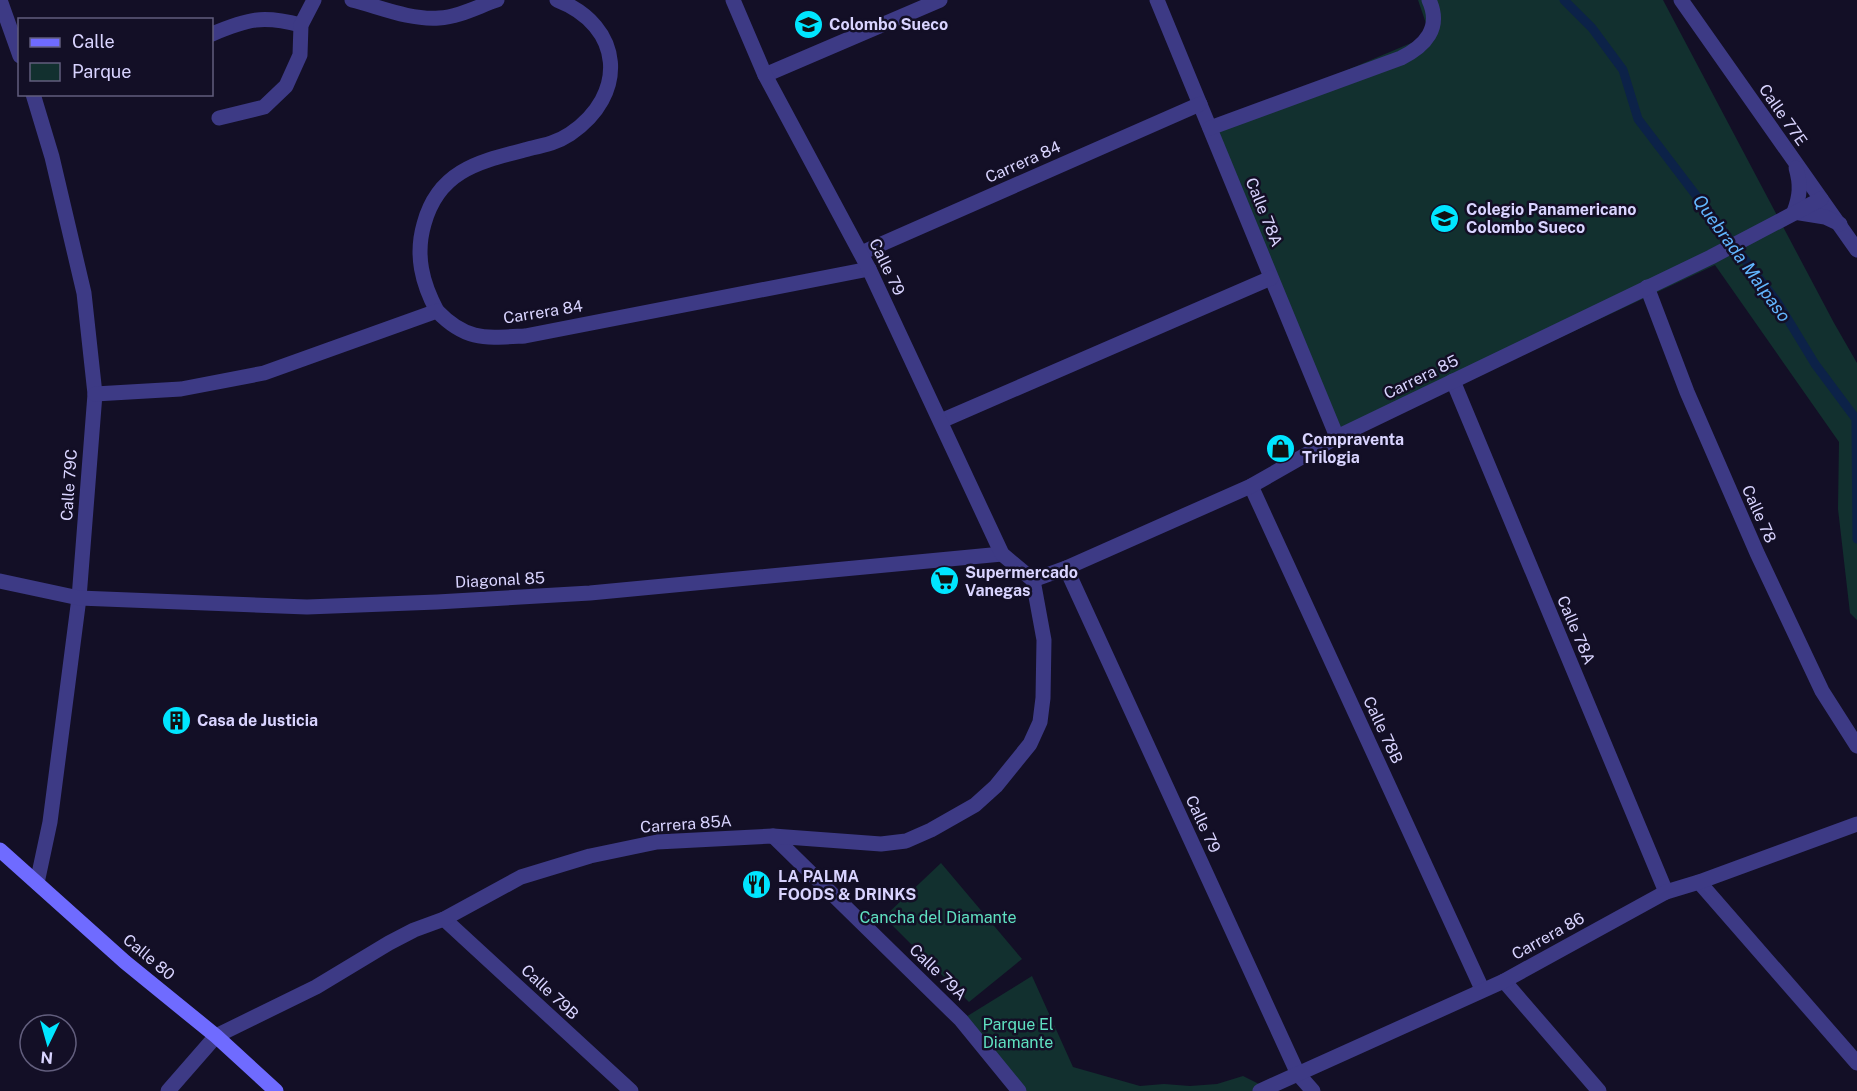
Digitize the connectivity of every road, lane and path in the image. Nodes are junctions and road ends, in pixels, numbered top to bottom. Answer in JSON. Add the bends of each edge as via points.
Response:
{"nodes":[{"id":1,"x":0,"y":0,"type":"edge"},
{"id":2,"x":314,"y":0,"type":"edge"},
{"id":3,"x":352,"y":0,"type":"edge"},
{"id":4,"x":497,"y":0,"type":"edge"},
{"id":5,"x":557,"y":0,"type":"edge"},
{"id":6,"x":733,"y":0,"type":"edge"},
{"id":7,"x":940,"y":0,"type":"edge"},
{"id":8,"x":1157,"y":0,"type":"edge"},
{"id":9,"x":1429,"y":0,"type":"edge"},
{"id":10,"x":1681,"y":0,"type":"edge"},
{"id":11,"x":301,"y":25,"type":"junction"},
{"id":12,"x":213,"y":34,"type":"edge"},
{"id":13,"x":18,"y":50,"type":"edge"},
{"id":14,"x":765,"y":75,"type":"junction"},
{"id":15,"x":34,"y":96,"type":"edge"},
{"id":16,"x":1200,"y":104,"type":"junction"},
{"id":17,"x":219,"y":118,"type":"dead end"},
{"id":18,"x":1210,"y":128,"type":"junction"},
{"id":19,"x":1795,"y":162,"type":"junction"},
{"id":20,"x":1821,"y":199,"type":"junction"},
{"id":21,"x":1794,"y":212,"type":"junction"},
{"id":22,"x":1840,"y":224,"type":"junction"},
{"id":23,"x":1857,"y":250,"type":"edge"},
{"id":24,"x":861,"y":254,"type":"junction"},
{"id":25,"x":869,"y":269,"type":"junction"},
{"id":26,"x":1271,"y":278,"type":"junction"},
{"id":27,"x":1647,"y":287,"type":"junction"},
{"id":28,"x":436,"y":311,"type":"junction"},
{"id":29,"x":1453,"y":381,"type":"junction"},
{"id":30,"x":94,"y":394,"type":"junction"},
{"id":31,"x":941,"y":421,"type":"junction"},
{"id":32,"x":1337,"y":437,"type":"junction"},
{"id":33,"x":1251,"y":486,"type":"junction"},
{"id":34,"x":1002,"y":554,"type":"junction"},
{"id":35,"x":1066,"y":568,"type":"junction"},
{"id":36,"x":1033,"y":580,"type":"junction"},
{"id":37,"x":0,"y":581,"type":"edge"},
{"id":38,"x":79,"y":598,"type":"junction"},
{"id":39,"x":1857,"y":746,"type":"edge"},
{"id":40,"x":1857,"y":824,"type":"edge"},
{"id":41,"x":773,"y":836,"type":"junction"},
{"id":42,"x":0,"y":850,"type":"edge"},
{"id":43,"x":1699,"y":882,"type":"junction"},
{"id":44,"x":37,"y":883,"type":"junction"},
{"id":45,"x":1666,"y":892,"type":"junction"},
{"id":46,"x":444,"y":919,"type":"junction"},
{"id":47,"x":1504,"y":981,"type":"junction"},
{"id":48,"x":1482,"y":989,"type":"junction"},
{"id":49,"x":216,"y":1036,"type":"junction"},
{"id":50,"x":1857,"y":1063,"type":"edge"},
{"id":51,"x":1298,"y":1074,"type":"junction"},
{"id":52,"x":168,"y":1091,"type":"edge"},
{"id":53,"x":276,"y":1091,"type":"edge"},
{"id":54,"x":631,"y":1091,"type":"edge"},
{"id":55,"x":1020,"y":1091,"type":"edge"},
{"id":56,"x":1260,"y":1091,"type":"edge"},
{"id":57,"x":1313,"y":1091,"type":"edge"},
{"id":58,"x":1599,"y":1091,"type":"edge"}],
"edges":[{"from":1,"to":13,"type":"street"},
{"from":2,"to":11,"type":"street"},
{"from":3,"to":4,"type":"street","via":[[428,17],[448,17]]},
{"from":5,"to":28,"type":"street","via":[[589,19],[605,40],[611,63],[603,96],[584,122],[560,140],[483,161],[443,186],[429,206],[419,255]]},
{"from":6,"to":14,"type":"street","name":"Calle 79"},
{"from":7,"to":14,"type":"street"},
{"from":8,"to":16,"type":"street","name":"Calle 78A"},
{"from":9,"to":18,"type":"street","via":[[1433,15],[1430,35],[1401,58]]},
{"from":10,"to":19,"type":"street","name":"Calle 77E"},
{"from":11,"to":12,"type":"street","via":[[262,18],[239,22]]},
{"from":11,"to":17,"type":"street","via":[[300,55],[286,86],[264,107]]},
{"from":14,"to":24,"type":"street","name":"Calle 79"},
{"from":15,"to":30,"type":"street","name":"Calle 79C","via":[[84,293]]},
{"from":16,"to":18,"type":"street","name":"Calle 78A"},
{"from":16,"to":24,"type":"street","name":"Carrera 84"},
{"from":18,"to":26,"type":"street","name":"Calle 78A"},
{"from":19,"to":20,"type":"street","name":"Calle 77E"},
{"from":19,"to":21,"type":"street","via":[[1801,183]]},
{"from":20,"to":21,"type":"street","name":"Carrera 85"},
{"from":20,"to":22,"type":"street","name":"Calle 77E"},
{"from":21,"to":22,"type":"street"},
{"from":21,"to":27,"type":"street","name":"Carrera 85"},
{"from":22,"to":23,"type":"street","name":"Calle 77E"},
{"from":24,"to":25,"type":"street","name":"Calle 79"},
{"from":25,"to":28,"type":"street","name":"Carrera 84","via":[[525,336],[474,336],[459,330]]},
{"from":25,"to":31,"type":"street","name":"Calle 79"},
{"from":26,"to":31,"type":"street"},
{"from":26,"to":32,"type":"street","name":"Calle 78A"},
{"from":27,"to":29,"type":"street","name":"Carrera 85"},
{"from":27,"to":39,"type":"street","name":"Calle 78","via":[[1687,392],[1757,553],[1822,691]]},
{"from":28,"to":30,"type":"street","via":[[264,373],[181,389]]},
{"from":29,"to":32,"type":"street","name":"Carrera 85"},
{"from":29,"to":45,"type":"street","name":"Calle 78A"},
{"from":30,"to":38,"type":"street","name":"Calle 79C"},
{"from":31,"to":34,"type":"street","name":"Calle 79"},
{"from":32,"to":33,"type":"street","name":"Carrera 85"},
{"from":33,"to":35,"type":"street","name":"Carrera 85"},
{"from":33,"to":48,"type":"street","name":"Calle 78B"},
{"from":34,"to":36,"type":"street"},
{"from":34,"to":38,"type":"street","name":"Diagonal 85","via":[[590,593],[437,602],[307,607]]},
{"from":35,"to":36,"type":"street","name":"Carrera 85"},
{"from":35,"to":51,"type":"street","name":"Calle 79"},
{"from":36,"to":41,"type":"street","name":"Carrera 85A","via":[[1044,640],[1040,722],[1030,744],[996,786],[975,805],[906,841],[881,844]]},
{"from":37,"to":38,"type":"street","name":"Diagonal 85"},
{"from":38,"to":44,"type":"street","name":"Calle 79C","via":[[50,822]]},
{"from":40,"to":43,"type":"street","name":"Carrera 86"},
{"from":41,"to":46,"type":"street","name":"Carrera 85A","via":[[657,842],[590,856],[521,877]]},
{"from":41,"to":55,"type":"street","name":"Calle 79A","via":[[961,1020]]},
{"from":42,"to":44,"type":"street","name":"Calle 80"},
{"from":43,"to":45,"type":"street","name":"Carrera 86"},
{"from":43,"to":50,"type":"street"},
{"from":44,"to":49,"type":"street","name":"Calle 80"},
{"from":45,"to":47,"type":"street","name":"Carrera 86"},
{"from":46,"to":49,"type":"street","name":"Carrera 85A","via":[[414,930],[316,987]]},
{"from":46,"to":54,"type":"street","name":"Calle 79B"},
{"from":47,"to":48,"type":"street","name":"Carrera 86"},
{"from":47,"to":58,"type":"street"},
{"from":48,"to":51,"type":"street","name":"Carrera 86"},
{"from":49,"to":52,"type":"street","name":"Carrera 85A"},
{"from":49,"to":53,"type":"street","name":"Calle 80"},
{"from":51,"to":56,"type":"street","name":"Carrera 86"},
{"from":51,"to":57,"type":"street","name":"Calle 79"}]}
